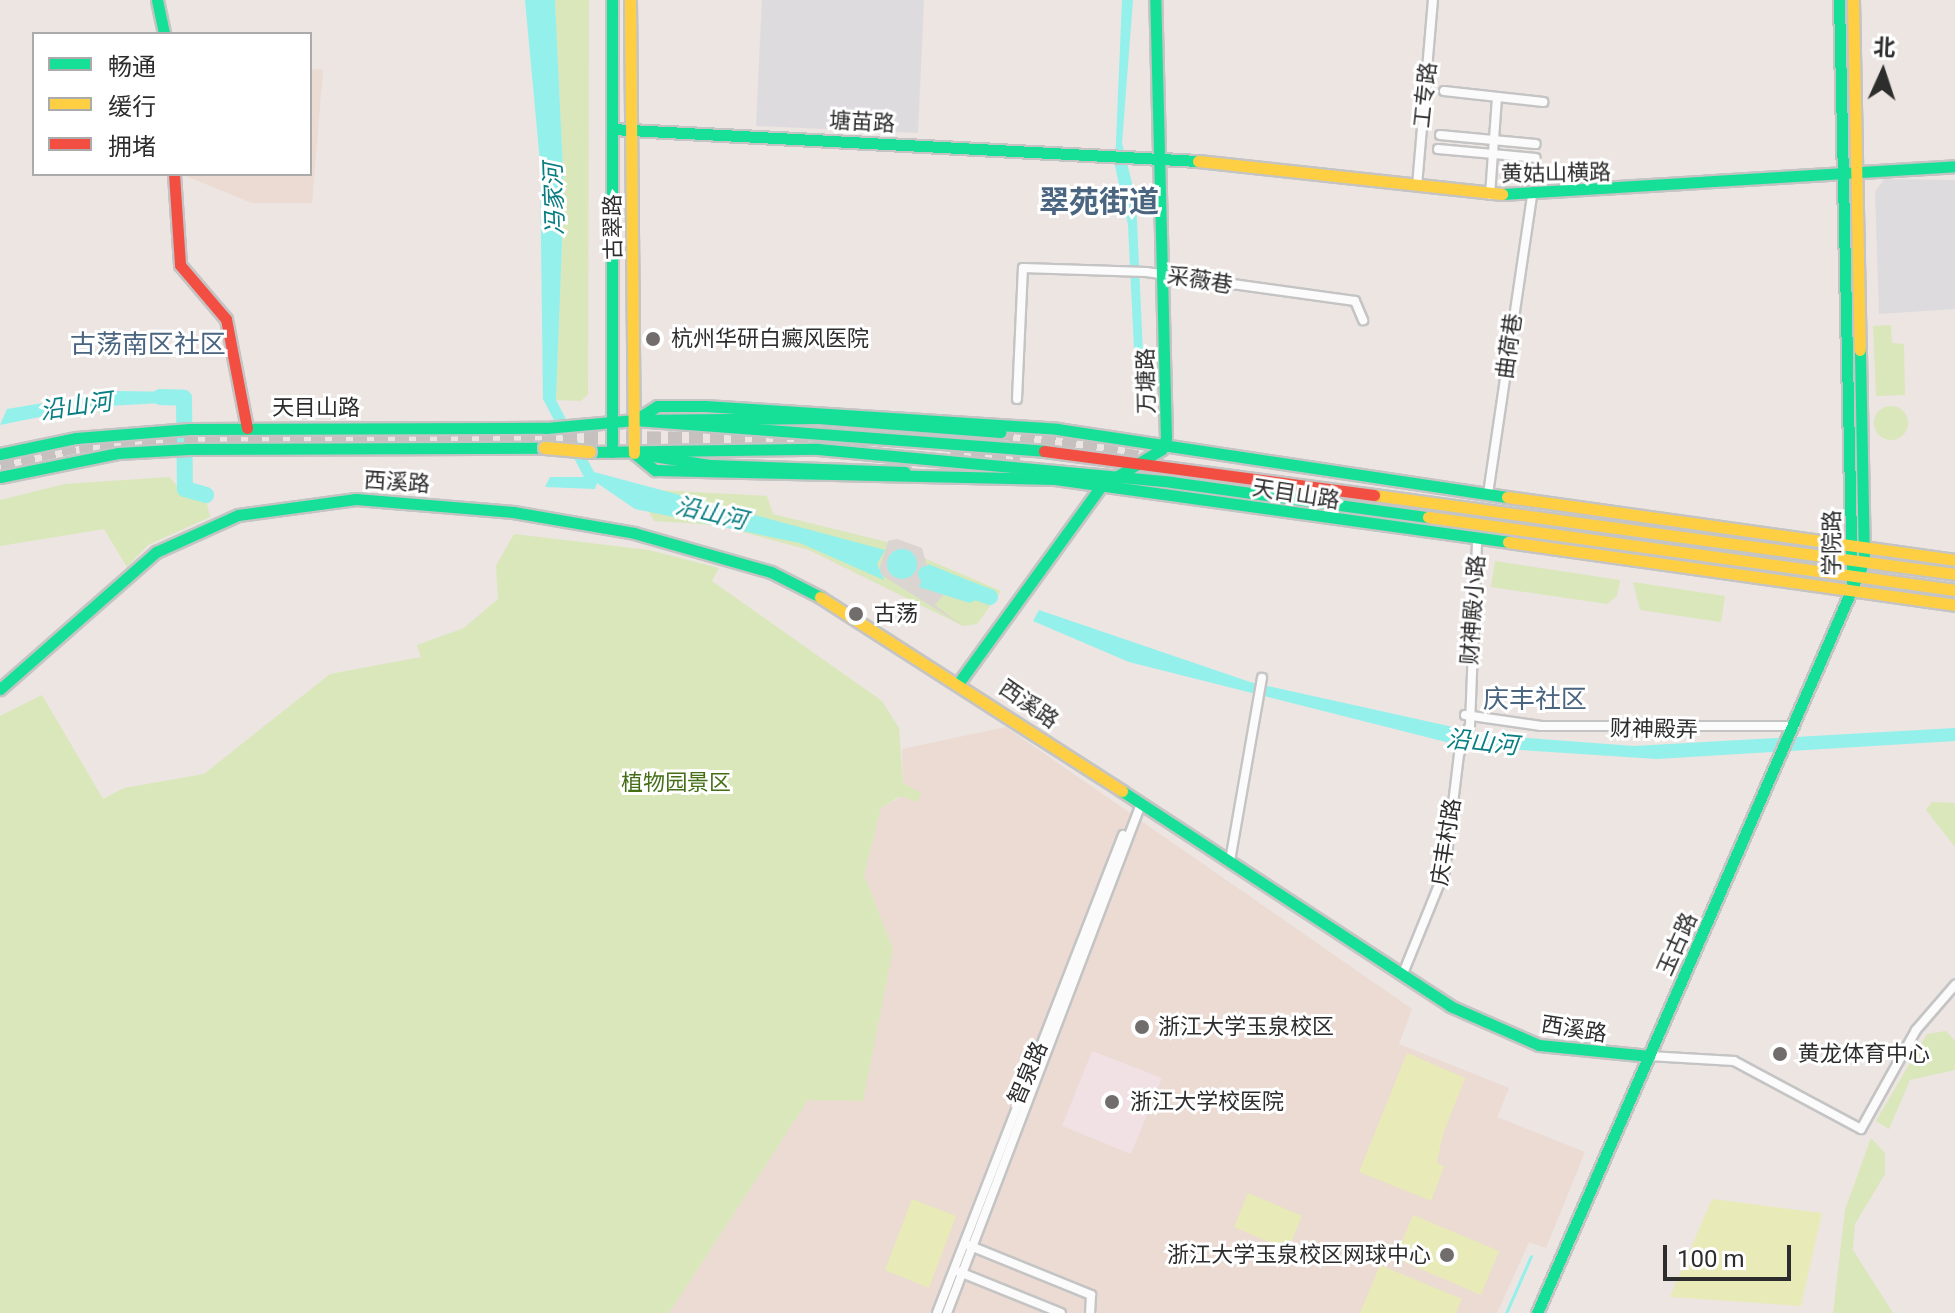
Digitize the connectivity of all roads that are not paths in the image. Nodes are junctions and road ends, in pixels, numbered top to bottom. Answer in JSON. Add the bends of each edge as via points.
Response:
{"nodes":[{"id":1,"x":157,"y":0,"type":"edge"},
{"id":2,"x":612,"y":0,"type":"edge"},
{"id":3,"x":630,"y":0,"type":"edge"},
{"id":4,"x":1155,"y":0,"type":"edge"},
{"id":5,"x":1433,"y":0,"type":"edge"},
{"id":6,"x":1839,"y":0,"type":"edge"},
{"id":7,"x":1853,"y":0,"type":"edge"},
{"id":8,"x":164,"y":32,"type":"edge"},
{"id":9,"x":1444,"y":91,"type":"dead end"},
{"id":10,"x":1497,"y":97,"type":"junction"},
{"id":11,"x":1543,"y":102,"type":"dead end"},
{"id":12,"x":612,"y":129,"type":"junction"},
{"id":13,"x":632,"y":130,"type":"junction"},
{"id":14,"x":1440,"y":135,"type":"dead end"},
{"id":15,"x":1493,"y":139,"type":"junction"},
{"id":16,"x":1536,"y":144,"type":"dead end"},
{"id":17,"x":1438,"y":149,"type":"dead end"},
{"id":18,"x":1494,"y":154,"type":"junction"},
{"id":19,"x":1158,"y":157,"type":"junction"},
{"id":20,"x":1536,"y":158,"type":"dead end"},
{"id":21,"x":1955,"y":166,"type":"edge"},
{"id":22,"x":1856,"y":167,"type":"junction"},
{"id":23,"x":1841,"y":168,"type":"junction"},
{"id":24,"x":174,"y":176,"type":"edge"},
{"id":25,"x":1417,"y":189,"type":"junction"},
{"id":26,"x":1490,"y":195,"type":"junction"},
{"id":27,"x":1532,"y":197,"type":"junction"},
{"id":28,"x":1163,"y":275,"type":"junction"},
{"id":29,"x":1363,"y":320,"type":"dead end"},
{"id":30,"x":1017,"y":399,"type":"dead end"},
{"id":31,"x":635,"y":420,"type":"junction"},
{"id":32,"x":613,"y":423,"type":"junction"},
{"id":33,"x":247,"y":428,"type":"junction"},
{"id":34,"x":1000,"y":432,"type":"tunnel mouth"},
{"id":35,"x":1162,"y":449,"type":"junction"},
{"id":36,"x":612,"y":452,"type":"junction"},
{"id":37,"x":634,"y":453,"type":"junction"},
{"id":38,"x":0,"y":454,"type":"edge"},
{"id":39,"x":1134,"y":468,"type":"junction"},
{"id":40,"x":905,"y":472,"type":"dead end"},
{"id":41,"x":0,"y":477,"type":"edge"},
{"id":42,"x":1106,"y":483,"type":"junction"},
{"id":43,"x":1488,"y":494,"type":"junction"},
{"id":44,"x":1477,"y":541,"type":"junction"},
{"id":45,"x":1852,"y":544,"type":"junction"},
{"id":46,"x":1867,"y":547,"type":"junction"},
{"id":47,"x":1955,"y":560,"type":"edge"},
{"id":48,"x":1858,"y":561,"type":"junction"},
{"id":49,"x":1955,"y":574,"type":"edge"},
{"id":50,"x":1855,"y":575,"type":"junction"},
{"id":51,"x":1853,"y":590,"type":"junction"},
{"id":52,"x":1955,"y":590,"type":"edge"},
{"id":53,"x":1955,"y":605,"type":"edge"},
{"id":54,"x":1262,"y":680,"type":"dead end"},
{"id":55,"x":960,"y":681,"type":"junction"},
{"id":56,"x":0,"y":689,"type":"edge"},
{"id":57,"x":1465,"y":715,"type":"junction"},
{"id":58,"x":1793,"y":730,"type":"junction"},
{"id":59,"x":1141,"y":804,"type":"junction"},
{"id":60,"x":1123,"y":835,"type":"junction"},
{"id":61,"x":1230,"y":861,"type":"junction"},
{"id":62,"x":1402,"y":976,"type":"junction"},
{"id":63,"x":1955,"y":985,"type":"edge"},
{"id":64,"x":1649,"y":1056,"type":"junction"},
{"id":65,"x":963,"y":1243,"type":"junction"},
{"id":66,"x":972,"y":1247,"type":"junction"},
{"id":67,"x":957,"y":1271,"type":"junction"},
{"id":68,"x":1093,"y":1312,"type":"edge"},
{"id":69,"x":937,"y":1313,"type":"edge"},
{"id":70,"x":947,"y":1313,"type":"edge"},
{"id":71,"x":1061,"y":1313,"type":"edge"},
{"id":72,"x":1537,"y":1313,"type":"edge"}],
"edges":[{"from":1,"to":8,"type":"main road"},
{"from":2,"to":12,"type":"main road","name":"古翠路"},
{"from":3,"to":13,"type":"main road","name":"古翠路"},
{"from":4,"to":19,"type":"main road","name":"万塘路"},
{"from":5,"to":25,"type":"street","name":"工专路"},
{"from":6,"to":23,"type":"main road","name":"学院路"},
{"from":7,"to":22,"type":"main road","name":"学院路"},
{"from":9,"to":10,"type":"street"},
{"from":10,"to":11,"type":"street"},
{"from":10,"to":15,"type":"street"},
{"from":12,"to":13,"type":"main road","name":"塘苗路"},
{"from":12,"to":32,"type":"main road","name":"古翠路"},
{"from":13,"to":19,"type":"main road","name":"塘苗路"},
{"from":13,"to":31,"type":"main road","name":"古翠路"},
{"from":14,"to":15,"type":"street"},
{"from":15,"to":16,"type":"street"},
{"from":15,"to":18,"type":"street"},
{"from":17,"to":18,"type":"street"},
{"from":18,"to":20,"type":"street"},
{"from":18,"to":26,"type":"street"},
{"from":19,"to":25,"type":"main road","name":"黄姑山横路"},
{"from":19,"to":28,"type":"main road","name":"万塘路"},
{"from":21,"to":22,"type":"main road","name":"黄姑山横路"},
{"from":22,"to":23,"type":"main road","name":"黄姑山横路"},
{"from":22,"to":46,"type":"main road","name":"学院路"},
{"from":23,"to":27,"type":"main road","name":"黄姑山横路"},
{"from":23,"to":45,"type":"main road","name":"学院路"},
{"from":24,"to":33,"type":"main road","via":[[180,265],[226,319]]},
{"from":25,"to":26,"type":"main road","name":"黄姑山横路"},
{"from":26,"to":27,"type":"main road","name":"黄姑山横路"},
{"from":27,"to":43,"type":"street","name":"曲荷巷"},
{"from":28,"to":29,"type":"street","name":"采薇巷","via":[[1355,301]]},
{"from":28,"to":30,"type":"street","name":"采薇巷","via":[[1023,268]]},
{"from":28,"to":35,"type":"main road","name":"万塘路"},
{"from":31,"to":32,"type":"main road","name":"天目山路"},
{"from":31,"to":34,"type":"main road","via":[[818,418]]},
{"from":31,"to":35,"type":"main road","name":"天目山路","via":[[657,406],[851,411],[1057,429]]},
{"from":31,"to":37,"type":"main road","name":"古翠路"},
{"from":31,"to":39,"type":"main road","name":"天目山路","via":[[657,427],[1002,445]]},
{"from":32,"to":33,"type":"main road","name":"天目山路","via":[[546,428]]},
{"from":32,"to":36,"type":"main road","name":"古翠路"},
{"from":33,"to":38,"type":"main road","name":"天目山路","via":[[162,430]]},
{"from":35,"to":39,"type":"main road"},
{"from":35,"to":43,"type":"main road","name":"天目山路"},
{"from":36,"to":37,"type":"main road","name":"天目山路"},
{"from":36,"to":41,"type":"main road","name":"天目山路","bridge":true,"via":[[164,450]]},
{"from":37,"to":40,"type":"main road","via":[[711,465]]},
{"from":37,"to":42,"type":"main road","name":"天目山路","via":[[818,449]]},
{"from":37,"to":42,"type":"main road","name":"天目山路","via":[[655,470],[918,482],[1012,476]]},
{"from":39,"to":42,"type":"main road"},
{"from":39,"to":48,"type":"main road","name":"天目山路"},
{"from":42,"to":44,"type":"main road","name":"天目山路"},
{"from":42,"to":50,"type":"main road","name":"天目山路"},
{"from":42,"to":55,"type":"main road"},
{"from":43,"to":45,"type":"main road","name":"天目山路"},
{"from":44,"to":51,"type":"main road","name":"天目山路"},
{"from":44,"to":57,"type":"street","name":"财神殿小路"},
{"from":45,"to":46,"type":"main road","name":"天目山路"},
{"from":45,"to":48,"type":"main road","name":"学院路"},
{"from":46,"to":47,"type":"main road","name":"天目山路"},
{"from":46,"to":48,"type":"main road","name":"学院路"},
{"from":48,"to":49,"type":"main road","name":"天目山路"},
{"from":48,"to":50,"type":"main road","name":"学院路"},
{"from":50,"to":51,"type":"main road","name":"学院路"},
{"from":50,"to":52,"type":"main road","name":"天目山路"},
{"from":51,"to":53,"type":"main road","name":"天目山路"},
{"from":51,"to":58,"type":"main road","name":"玉古路"},
{"from":54,"to":61,"type":"street"},
{"from":55,"to":56,"type":"main road","name":"西溪路","via":[[809,588],[711,552],[513,512],[356,499],[238,515],[169,544]]},
{"from":55,"to":59,"type":"main road","name":"西溪路"},
{"from":57,"to":58,"type":"street","name":"财神殿弄","via":[[1541,726]]},
{"from":57,"to":62,"type":"street","name":"庆丰村路","via":[[1470,725],[1445,870]]},
{"from":58,"to":64,"type":"main road","name":"玉古路"},
{"from":59,"to":60,"type":"street","name":"智泉路"},
{"from":59,"to":61,"type":"main road","name":"西溪路"},
{"from":60,"to":65,"type":"street","name":"智泉路"},
{"from":60,"to":66,"type":"street","name":"智泉路"},
{"from":61,"to":62,"type":"main road","name":"西溪路"},
{"from":62,"to":64,"type":"main road","name":"西溪路","via":[[1519,1040],[1582,1053]]},
{"from":63,"to":64,"type":"street","name":"西溪路","via":[[1916,1030],[1861,1129],[1734,1061]]},
{"from":64,"to":72,"type":"main road","name":"玉古路"},
{"from":65,"to":66,"type":"street"},
{"from":65,"to":67,"type":"street","name":"智泉路"},
{"from":66,"to":67,"type":"street","name":"智泉路"},
{"from":66,"to":68,"type":"street","via":[[1091,1295]]},
{"from":67,"to":69,"type":"street","name":"智泉路"},
{"from":67,"to":70,"type":"street","name":"智泉路"},
{"from":67,"to":71,"type":"street"}]}
